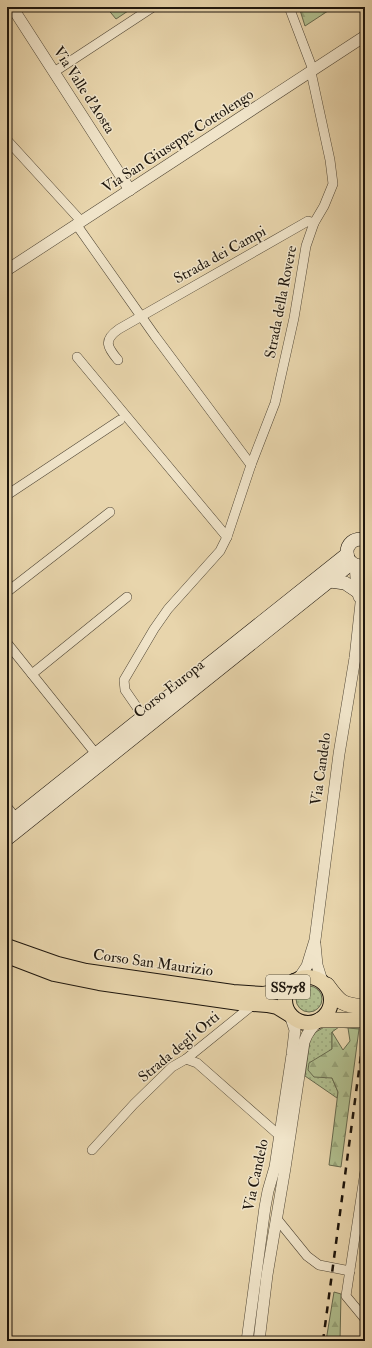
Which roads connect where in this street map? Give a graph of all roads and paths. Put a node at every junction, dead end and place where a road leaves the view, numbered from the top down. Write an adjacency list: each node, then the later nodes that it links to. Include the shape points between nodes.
1 (12, 7): 6 (street, Via Valle d'Aosta)
2 (153, 7): 6 (street)
3 (289, 7): 5 (street, Strada della Rovere)
4 (365, 36): 5 (street, Via San Giuseppe Cottolengo)
5 (312, 71): 8 (street, Via San Giuseppe Cottolengo); 10 (street, Strada della Rovere, via 333,184)
6 (54, 72): 8 (street, Via Valle d'Aosta)
7 (7, 140): 9 (street)
8 (130, 190): 9 (street, Via San Giuseppe Cottolengo)
9 (79, 223): 11 (street, Via San Giuseppe Cottolengo); 12 (street)
10 (314, 223): 12 (street, Strada dei Campi, via 308,221); 16 (street, Strada della Rovere, via 306,246 294,318 275,403)
11 (7, 270)
12 (140, 315): 14 (street, Strada dei Campi, via 110,335 109,347); 16 (street)
13 (77, 357): 20 (street)
14 (118, 360)
15 (120, 420): 17 (street)
16 (251, 465): 20 (street, Strada della Rovere)
17 (7, 494)
18 (110, 512): 24 (street)
19 (365, 536): 21 (street)
20 (227, 537): 29 (street, Strada della Rovere, via 220,551 154,629 124,680 125,690)
21 (365, 539): 22 (main road, via 357,539 348,546)
22 (355, 562): 23 (main road, Corso Europa); 25 (street, Via Candelo); 29 (main road, Corso Europa)
23 (330, 581): 25 (main road, via 345,583); 33 (main road, Corso Europa)
24 (7, 592)
25 (361, 596): 34 (street, Via Candelo, via 355,658 339,754)
26 (127, 597): 28 (street)
27 (7, 642): 28 (street)
28 (32, 674): 30 (street)
29 (143, 716): 30 (main road, Corso Europa)
30 (96, 754): 32 (main road, Corso Europa)
31 (7, 807): 32 (street)
32 (11, 822)
33 (7, 839)
34 (315, 940): 37 (street, Via Candelo, via 306,966); 38 (street, Via Candelo, via 317,964)
35 (7, 946): 37 (main road, Corso San Maurizio, via 86,971 233,992 274,992)
36 (7, 956): 39 (main road, Corso San Maurizio, via 54,974 99,983)
37 (296, 979): 38 (main road, SS758, via 311,976); 41 (main road, SS758, via 284,997)
38 (324, 983): 40 (highway, SS758, via 338,1001); 42 (main road, SS758, via 329,990 331,1001 328,1012)
39 (254, 1004): 41 (main road, Corso San Maurizio, via 277,1007); 44 (street, Strada degli Orti)
40 (365, 1007)
41 (290, 1015): 42 (main road, SS758, via 304,1023); 45 (street, Via Candelo, via 295,1030)
42 (320, 1020): 43 (highway, SS758); 48 (street, Via Candelo, via 305,1037)
43 (365, 1020)
44 (186, 1059): 45 (street, via 197,1063); 46 (street, Strada degli Orti, via 172,1067)
45 (280, 1136): 51 (street, Via Candelo, via 265,1207)
46 (92, 1150)
47 (365, 1171): 49 (street)
48 (277, 1219): 49 (street, via 307,1256 319,1265); 52 (street, Via Candelo)
49 (350, 1271): 50 (street, via 346,1296)
50 (365, 1319)
51 (247, 1341)
52 (259, 1341)

